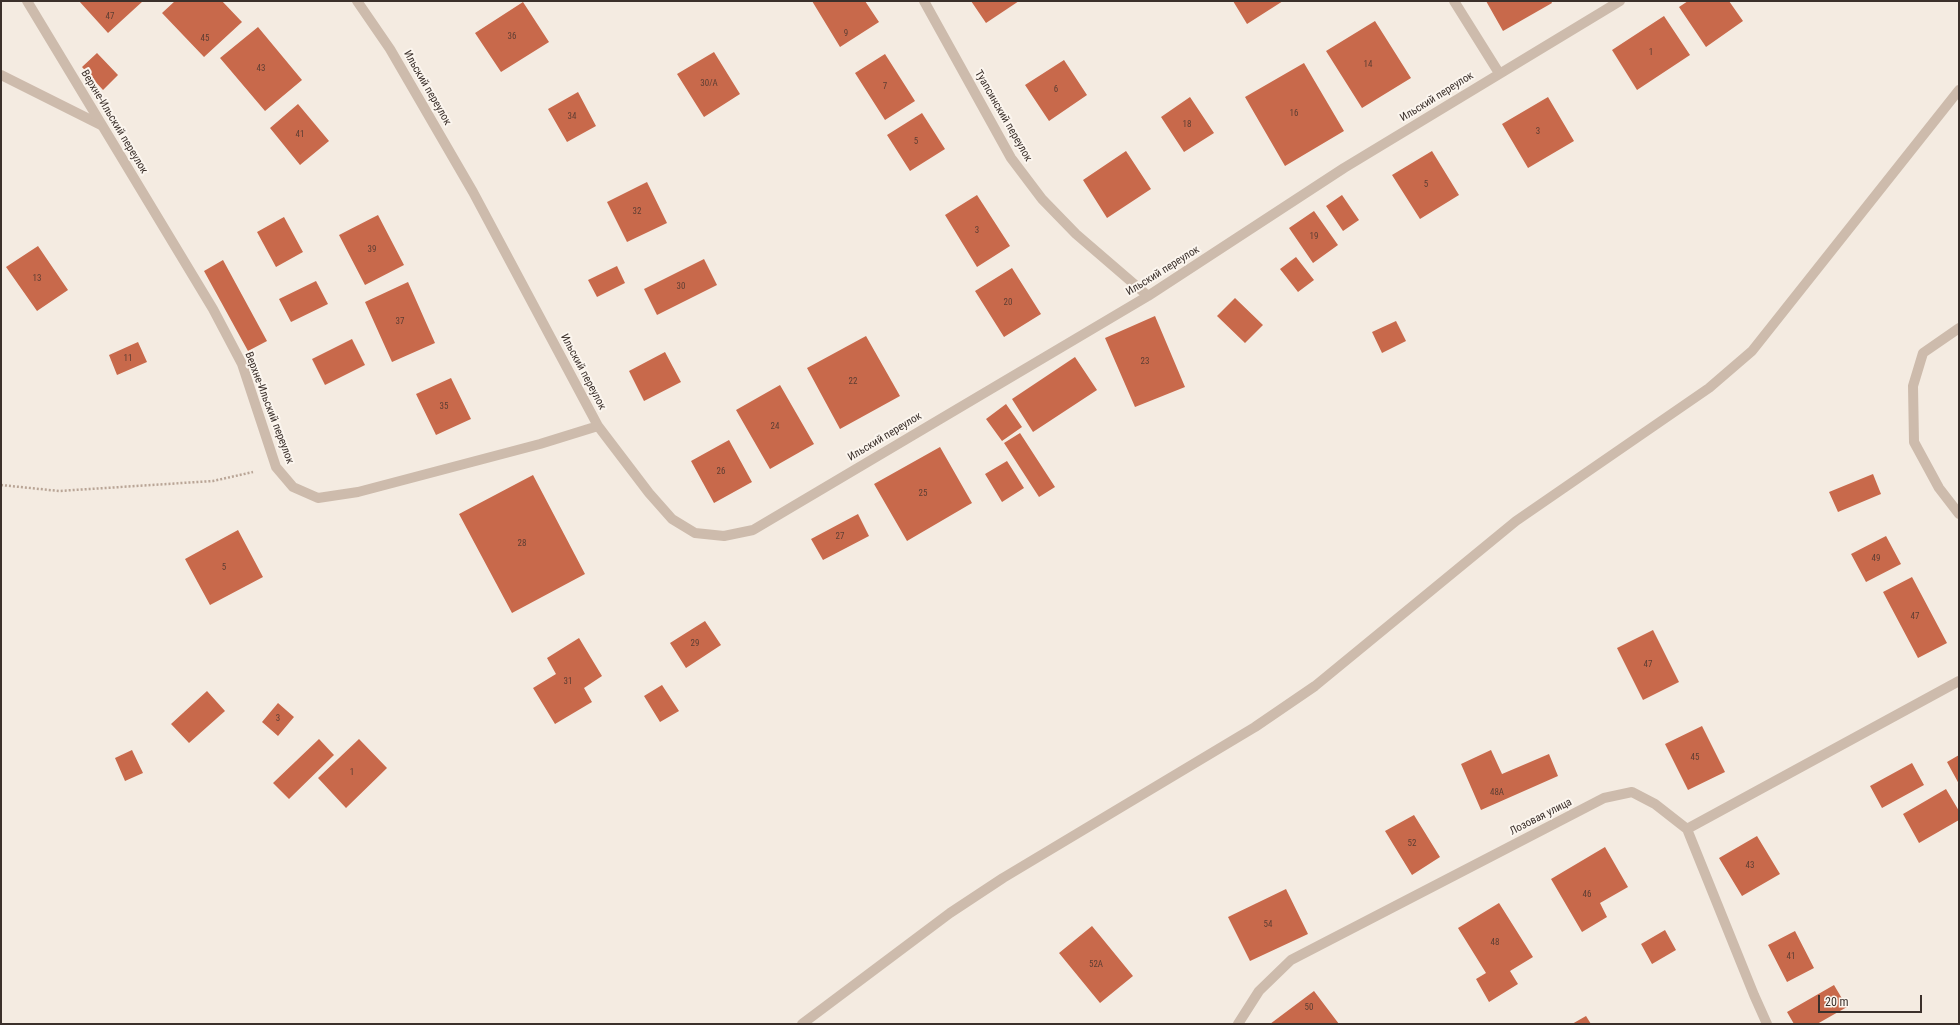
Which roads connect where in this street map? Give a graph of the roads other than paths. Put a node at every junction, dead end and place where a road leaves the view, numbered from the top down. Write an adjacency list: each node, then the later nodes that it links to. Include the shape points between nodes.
1 (27, 1): 9 (street, Верхне-Ильский переулок)
2 (357, 1): 12 (street, Ильский переулок, via 390,49 443,138)
3 (924, 1): 10 (street, Туапсинский переулок, via 1011,158 1042,199 1076,234)
4 (1454, 1): 6 (street)
5 (1620, 1): 6 (street, Ильский переулок)
6 (1500, 73): 10 (street, Ильский переулок, via 1344,168)
7 (1, 75): 9 (street)
8 (1959, 90): 16 (street, via 1752,351 1709,388 1516,521 1315,686 1255,726 1003,878 950,913)
9 (101, 125): 12 (street, Верхне-Ильский переулок, via 213,309 242,364 276,467 293,487 318,498 358,492)
10 (1148, 296): 12 (street, Ильский переулок, via 753,530 724,536 695,533 672,519)
11 (1959, 328): 13 (street, via 1923,353 1913,386 1914,442 1939,488)
12 (598, 426)
13 (1959, 514)
14 (1959, 681): 15 (street)
15 (1687, 829): 17 (street, Лозовая улица, via 1655,804 1632,792 1604,798 1291,960 1259,991); 18 (street)
16 (802, 1024)
17 (1238, 1024)
18 (1767, 1024)

